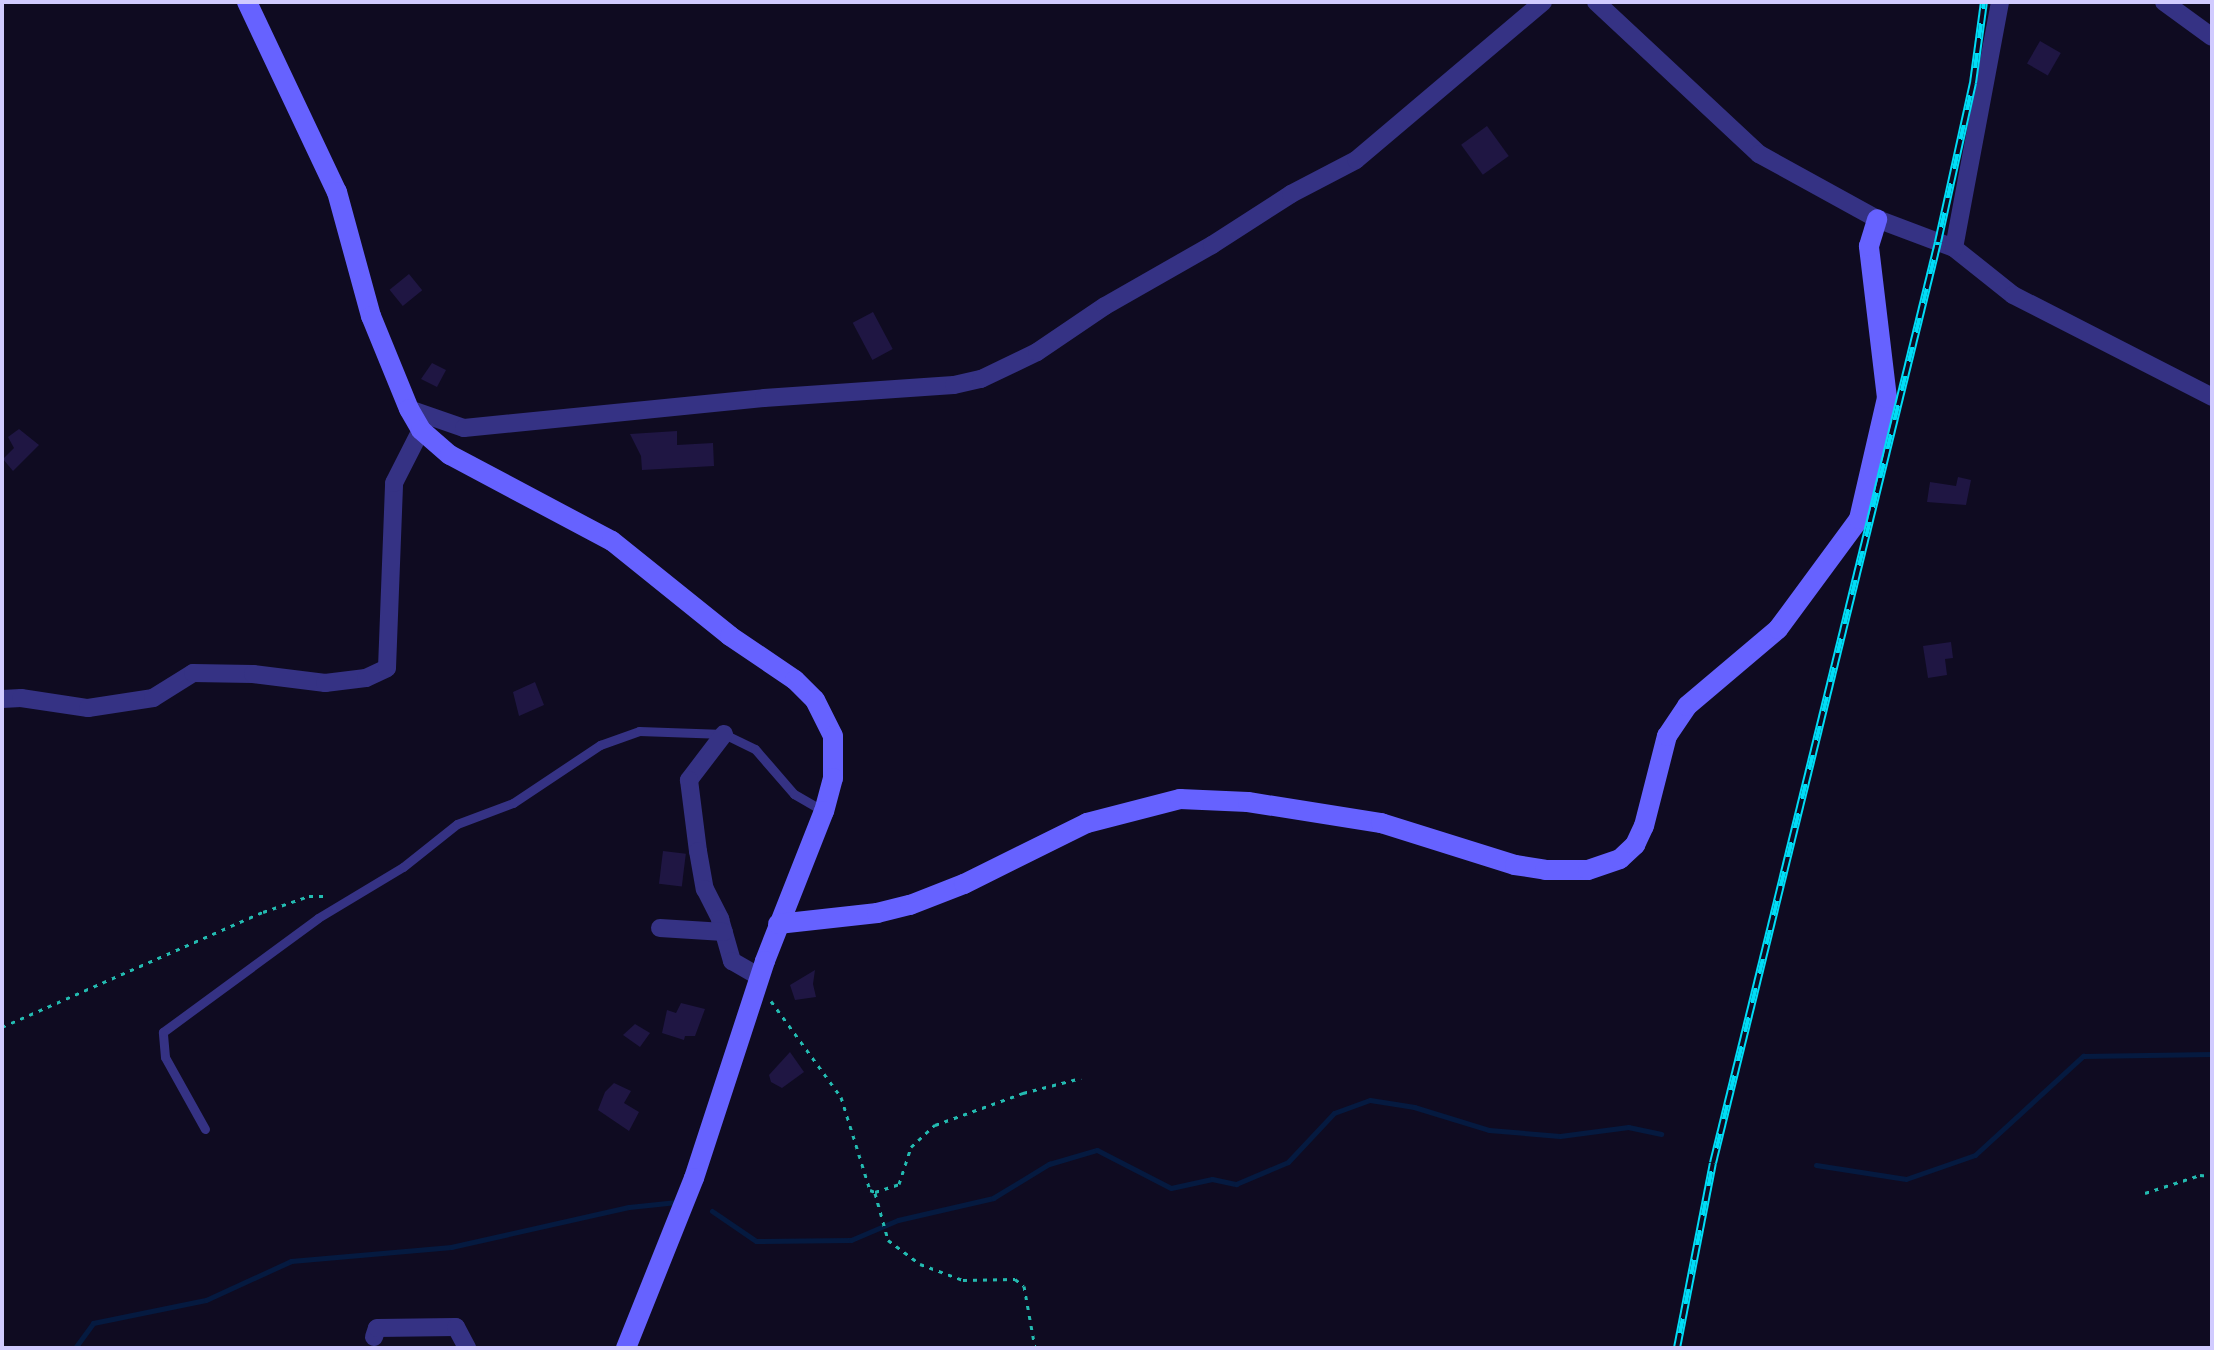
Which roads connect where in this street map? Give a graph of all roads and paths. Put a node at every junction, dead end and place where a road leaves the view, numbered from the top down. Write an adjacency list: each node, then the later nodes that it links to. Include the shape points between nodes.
1 (247, 2): 10 (street, via 337,192 371,316)
2 (1543, 2): 10 (street, via 1356,160 1291,194 1037,352 981,379 464,428)
3 (1596, 2): 7 (street, via 1759,154)
4 (2000, 2): 8 (street)
5 (2164, 2): 6 (street)
6 (2212, 37)
7 (1877, 219): 8 (street); 16 (street, via 1869,246 1887,398 1859,519 1778,629 1687,706 1667,736 1644,826 1620,859 1588,870 1545,870 1381,823 1248,802 1180,799 1087,823 910,905)
8 (1954, 248): 9 (street, via 2013,295)
9 (2212, 397)
10 (409, 409): 11 (street)
11 (421, 430): 12 (street, via 394,483 387,668 366,678 325,683 193,673 153,698 88,708); 14 (street, via 450,455 612,541 673,593 795,680 815,700 833,736 835,756)
12 (2, 699)
13 (724, 734): 14 (lane, via 755,749 794,794); 15 (lane, via 639,731 600,745 513,803 457,824 403,867); 18 (street, via 689,780 705,889)
14 (824, 811): 16 (street)
15 (354, 896): 20 (path, via 309,896 263,912); 22 (lane, via 163,1032 165,1057)
16 (778, 924): 19 (street)
17 (660, 928): 18 (street)
18 (724, 932): 19 (street, via 732,961)
19 (758, 981): 24 (path, via 841,1097 870,1190); 28 (street, via 694,1178)
20 (2, 1027)
21 (1081, 1078): 24 (path, via 935,1125 911,1147 899,1184)
22 (205, 1129)
23 (2212, 1176): 25 (path)
24 (875, 1192): 29 (path, via 887,1238 920,1264 963,1280 1015,1279 1024,1286)
25 (2145, 1193)
26 (374, 1337): 27 (street, via 377,1328 456,1327)
27 (467, 1348)
28 (626, 1348)
29 (1035, 1348)

